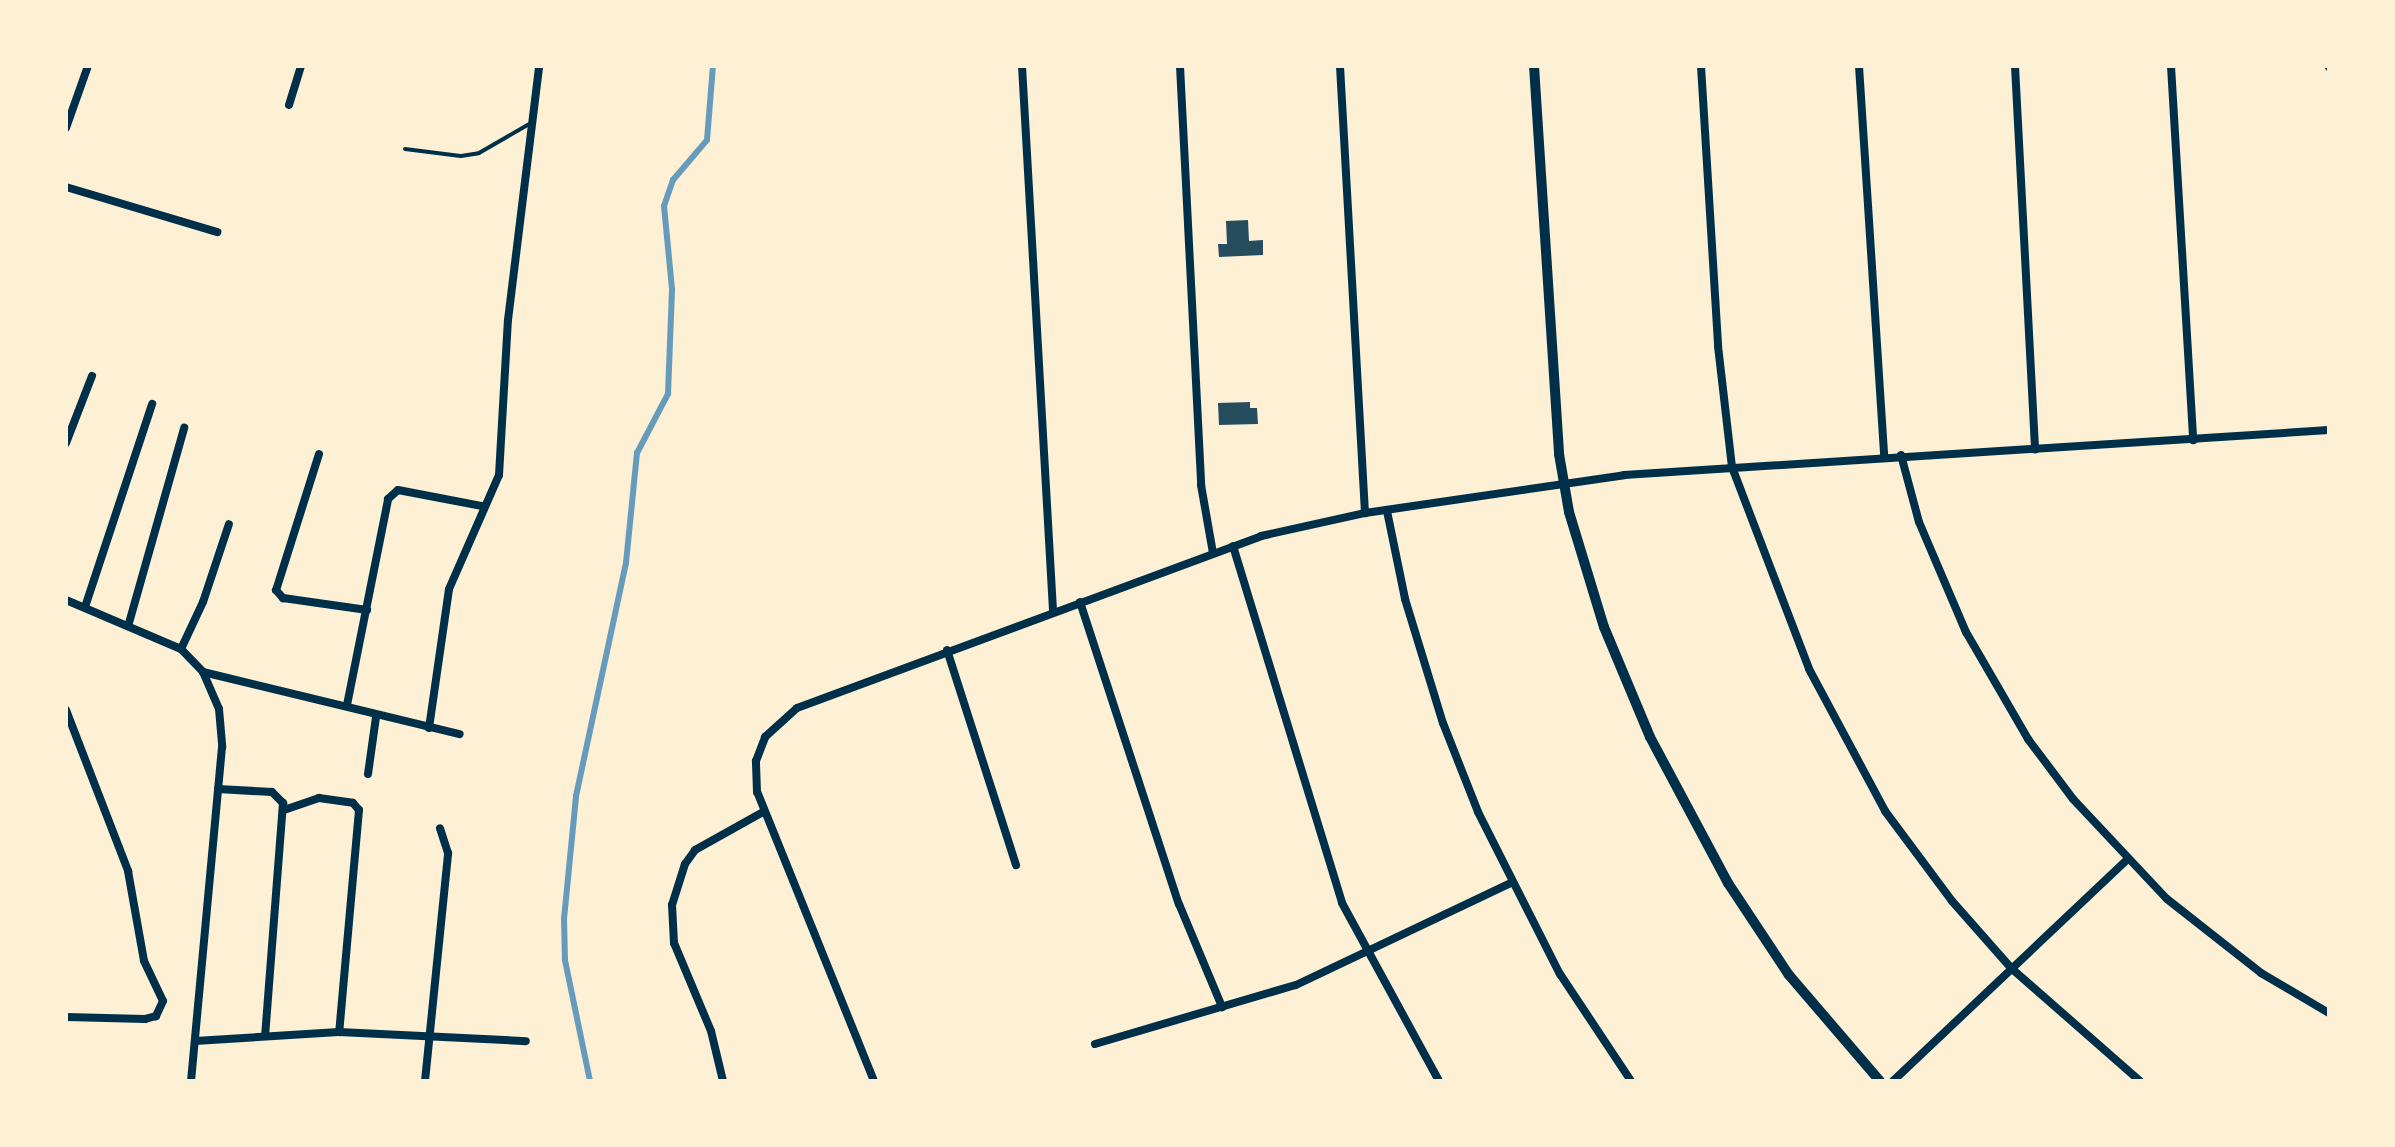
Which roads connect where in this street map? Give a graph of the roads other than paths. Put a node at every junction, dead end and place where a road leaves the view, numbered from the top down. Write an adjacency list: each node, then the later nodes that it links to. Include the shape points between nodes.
1 (88, 66): 12 (street)
2 (301, 66): 13 (street)
3 (539, 66): 14 (street)
4 (1022, 66): 41 (street)
5 (1180, 66): 36 (street, via 1201,485)
6 (1340, 66): 33 (street)
7 (1534, 66): 30 (street)
8 (1701, 66): 29 (street, via 1720,375)
9 (1859, 66): 28 (street)
10 (2015, 66): 25 (street)
11 (2171, 66): 23 (street)
12 (69, 104): 15 (street)
13 (289, 105)
14 (533, 122): 16 (lane, via 479,153); 31 (street, via 507,333 499,475)
15 (66, 128)
16 (405, 149)
17 (66, 187): 18 (street)
18 (217, 232)
19 (92, 376): 24 (street)
20 (152, 404): 39 (street)
21 (184, 428): 42 (street)
22 (2329, 430): 23 (street)
23 (2193, 440): 25 (street)
24 (66, 443)
25 (2035, 449): 27 (street)
26 (319, 454): 40 (street, via 276,590 283,598)
27 (1901, 455): 28 (street); 56 (street, via 1929,551 1993,682 2073,799)
28 (1884, 456): 29 (street)
29 (1732, 467): 30 (street); 60 (street, via 1804,657 1857,766 1919,859)
30 (1564, 483): 32 (street); 76 (street, via 1604,627 1650,737 1694,822 1789,975)
31 (482, 506): 40 (street, via 398,490 388,499); 49 (street, via 449,589)
32 (1387, 511): 33 (street); 58 (street, via 1405,599 1443,723)
33 (1365, 513): 35 (street)
34 (229, 524): 43 (street)
35 (1233, 546): 36 (street); 59 (street, via 1329,870)
36 (1213, 553): 38 (street)
37 (66, 600): 39 (street)
38 (1080, 602): 41 (street); 61 (street, via 1179,904)
39 (85, 607): 42 (street)
40 (367, 610): 46 (street)
41 (1053, 610): 44 (street)
42 (129, 623): 43 (street)
43 (181, 649): 45 (street)
44 (947, 650): 54 (street, via 790,712 765,737 756,761); 57 (street)
45 (203, 672): 46 (street); 52 (street, via 222,726)
46 (347, 705): 48 (street)
47 (66, 710): 63 (street, via 128,871 144,961 163,1001 156,1016 145,1019)
48 (376, 717): 49 (street); 51 (street)
49 (429, 728): 50 (street)
50 (460, 734)
51 (368, 774)
52 (218, 789): 53 (street, via 272,792); 67 (street)
53 (284, 810): 64 (street, via 319,798 353,803 359,810); 65 (street)
54 (763, 812): 72 (street, via 695,850 672,905 674,943 711,1031); 73 (street)
55 (440, 828): 66 (street, via 448,853)
56 (2126, 861): 60 (street); 62 (street, via 2214,938)
57 (1016, 865)
58 (1511, 883): 59 (street); 75 (street, via 1560,974)
59 (1365, 948): 61 (street, via 1296,985); 74 (street)
60 (2011, 968): 77 (street); 78 (street)
61 (1222, 1007): 69 (street)
62 (2329, 1013)
63 (66, 1017)
64 (339, 1032): 65 (street); 66 (street)
65 (265, 1035): 67 (street)
66 (426, 1035): 68 (street); 71 (street)
67 (195, 1041): 70 (street)
68 (526, 1041)
69 (1095, 1044)
70 (191, 1081)
71 (425, 1081)
72 (723, 1081)
73 (874, 1081)
74 (1439, 1081)
75 (1631, 1081)
76 (1880, 1081)
77 (1893, 1081)
78 (2140, 1081)

